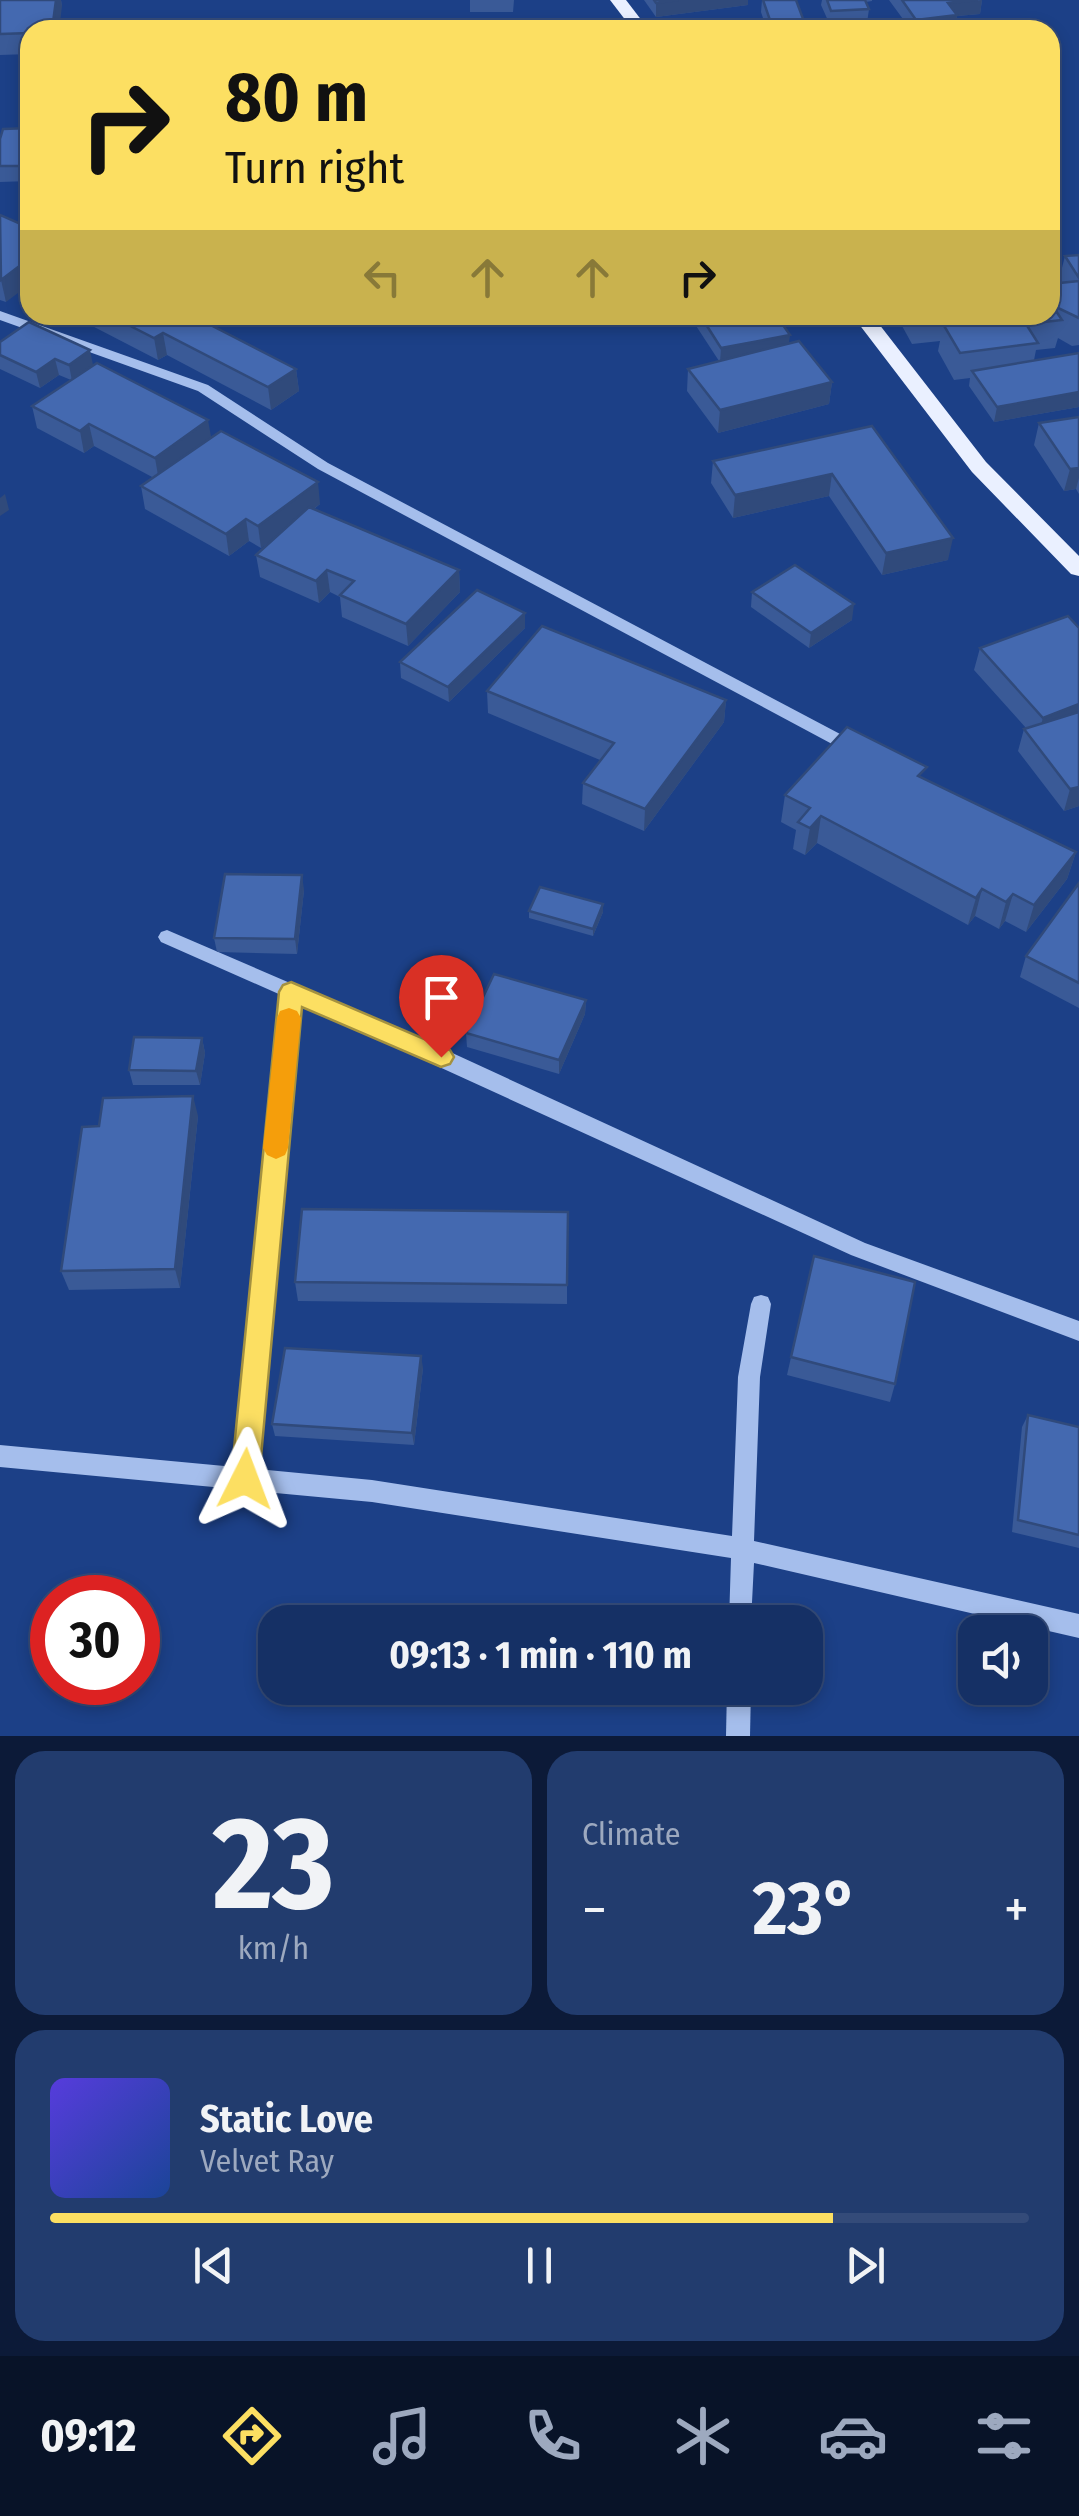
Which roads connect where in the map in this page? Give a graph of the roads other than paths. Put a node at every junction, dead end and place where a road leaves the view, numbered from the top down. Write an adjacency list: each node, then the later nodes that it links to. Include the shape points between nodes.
1 (618, 0): 2 (main road)
2 (633, 20)
3 (0, 315): 6 (street, via 16,328 203,388 324,466)
4 (870, 325): 5 (main road, via 979,466)
5 (1079, 568)
6 (870, 758)
7 (167, 937): 8 (street)
8 (291, 992): 10 (street, via 858,1249); 12 (street)
9 (761, 1304): 13 (street, via 748,1377)
10 (1079, 1330)
11 (0, 1456): 12 (street)
12 (245, 1479): 13 (street, via 372,1491)
13 (742, 1549): 14 (street); 15 (street)
14 (740, 1605)
15 (1079, 1626)
16 (739, 1705): 17 (street)
17 (738, 1736)

